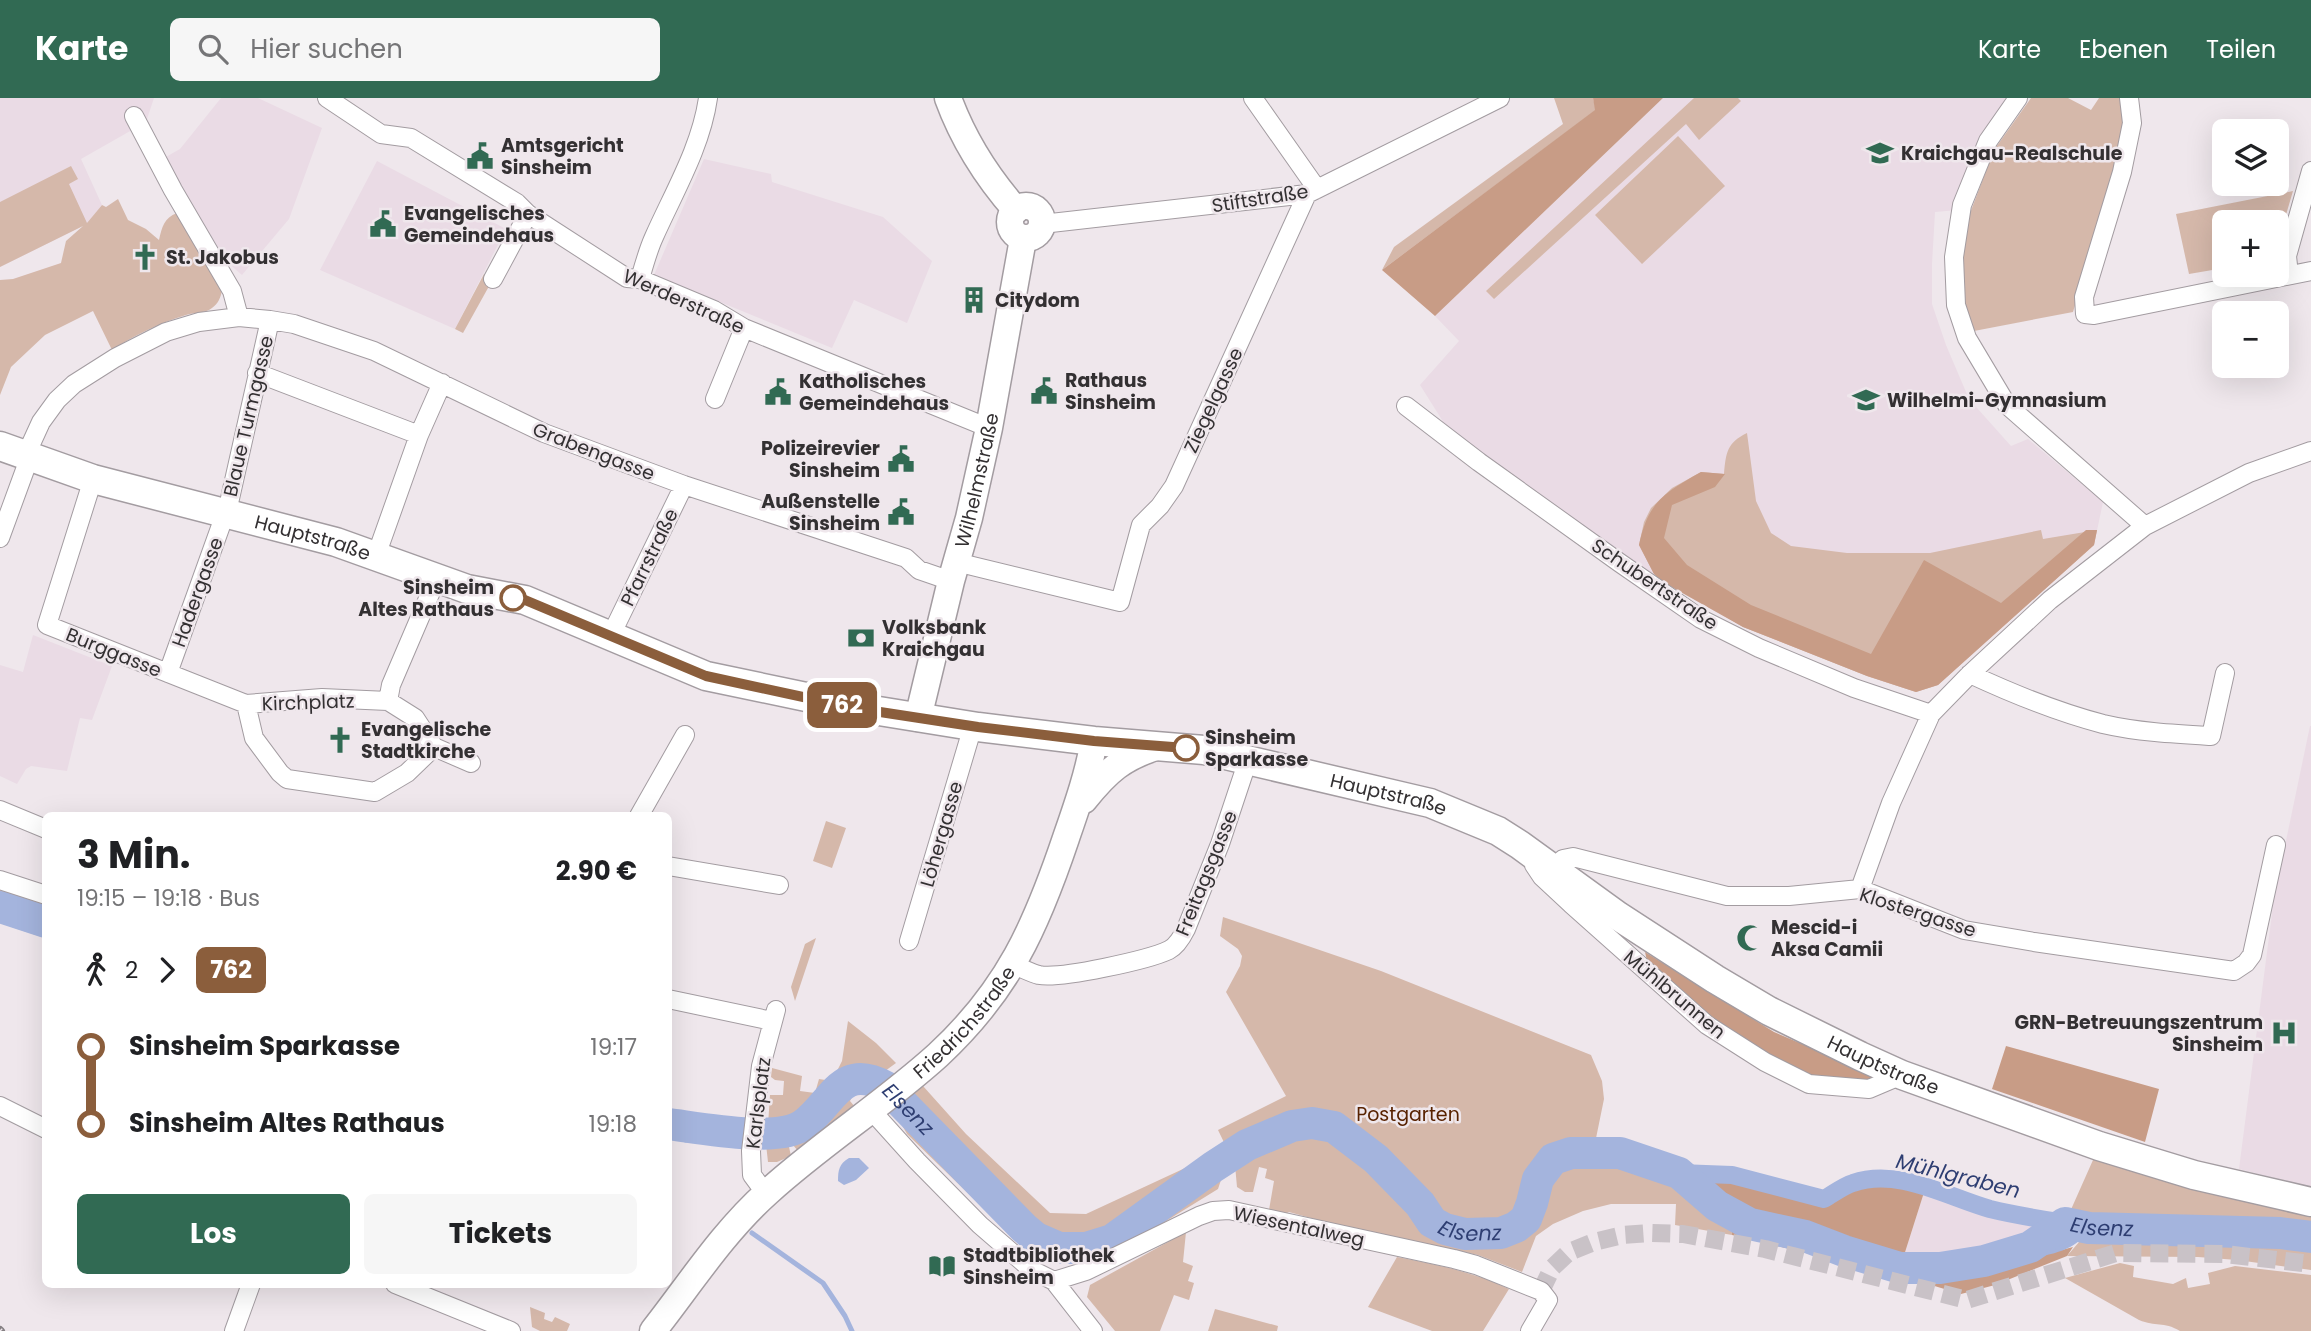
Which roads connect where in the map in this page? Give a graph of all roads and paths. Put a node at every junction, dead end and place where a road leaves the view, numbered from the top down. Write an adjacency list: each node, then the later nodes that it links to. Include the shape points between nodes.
1 (327, 98): 11 (street, Werderstraße, via 381,134 411,138)
2 (708, 98): 17 (street, via 698,141 652,241)
3 (948, 98): 12 (main road, via 986,174 1016,210 1010,228 1016,236)
4 (1253, 98): 10 (street)
5 (1500, 98): 10 (street, Stiftstraße)
6 (2018, 98): 34 (street, via 1988,141 1962,205 1954,257 1956,305 1966,338 2007,405)
7 (2129, 98): 18 (street, via 2132,123 2084,298 2085,314)
8 (134, 116): 19 (street, via 232,291)
9 (2311, 171): 13 (street)
10 (1312, 192): 12 (street, Stiftstraße); 39 (street, Ziegelgasse, via 1174,486 1141,525)
11 (528, 214): 16 (street); 17 (street, Werderstraße, via 627,278)
12 (1033, 232): 26 (main road, Wilhelmstraße)
13 (2289, 249)
14 (2311, 271): 15 (street)
15 (2289, 275)
16 (493, 279)
17 (640, 279): 21 (street, Werderstraße)
18 (2230, 287)
19 (239, 317): 20 (street, Grabengasse); 30 (street, Grabengasse, via 166,332 83,378 57,400 41,422)
20 (270, 320): 22 (street, Blaue Turmgasse); 23 (street, Grabengasse, via 374,351)
21 (744, 328): 24 (street); 26 (street, Werderstraße)
22 (257, 373): 27 (street); 33 (street, Blaue Turmgasse)
23 (442, 383): 27 (street); 32 (street, Grabengasse, via 544,433)
24 (715, 399)
25 (1406, 406): 46 (street, Schubertstraße, via 1702,619 1854,688)
26 (989, 428): 37 (main road, Wilhelmstraße)
27 (419, 435): 36 (street)
28 (0, 446): 30 (main road, Hauptstraße)
29 (2311, 451): 34 (street, via 2249,473)
30 (28, 456): 31 (main road, Hauptstraße); 35 (street, Grabengasse)
31 (93, 478): 33 (main road, Hauptstraße); 41 (street, Burggasse, via 47,625)
32 (684, 485): 37 (street, Grabengasse, via 906,558 919,570); 40 (street, Pfarrstraße)
33 (226, 512): 36 (main road, Hauptstraße); 41 (street, Hadergasse)
34 (2145, 526): 43 (street, via 2050,600)
35 (0, 538)
36 (376, 556): 38 (main road, Hauptstraße)
37 (953, 571): 39 (street, Grabengasse); 47 (main road, Wilhelmstraße)
38 (436, 580): 44 (street); 47 (main road, Hauptstraße, via 525,600 706,676)
39 (1120, 603)
40 (614, 629)
41 (168, 673): 45 (street, Burggasse)
42 (2225, 673): 43 (street, via 2211,736 2105,724 2056,710)
43 (1970, 674): 46 (street)
44 (388, 701): 45 (street, Kirchplatz, via 322,698); 52 (street, via 415,718)
45 (246, 704): 52 (street, Kirchplatz, via 254,738 287,779 375,792 407,773)
46 (1931, 714): 65 (street, via 1891,803)
47 (918, 718): 48 (main road, Hauptstraße)
48 (973, 726): 50 (main road, Hauptstraße); 67 (street, Löhergasse)
49 (685, 735): 57 (street)
50 (1094, 741): 51 (main road, Hauptstraße); 55 (main road, Friedrichstraße)
51 (1159, 746): 53 (main road, Hauptstraße); 55 (main road, via 1118,763)
52 (434, 747): 54 (street)
53 (1248, 760): 59 (main road, Hauptstraße, via 1430,803); 68 (street, Freitagsgasse, via 1186,929 1171,949 1111,966 1052,975)
54 (471, 763)
55 (1076, 809): 68 (main road, Friedrichstraße)
56 (0, 810): 58 (street)
57 (641, 812)
58 (42, 827)
59 (1520, 845): 62 (main road, Hauptstraße); 70 (street, Mühlbrunnen, via 1542,877 1707,1025 1765,1062 1809,1084 1869,1089)
60 (2276, 845): 65 (street, Klostergasse, via 2252,954 2234,971 1964,930)
61 (672, 867): 64 (street)
62 (1555, 868): 65 (street, Klostergasse, via 1563,859 1573,857 1727,896); 70 (main road, Hauptstraße, via 1637,930 1748,999)
63 (0, 880): 66 (street)
64 (779, 885)
65 (1860, 889)
66 (42, 894)
67 (909, 941)
68 (1013, 965): 71 (main road, Friedrichstraße, via 978,1014 939,1054)
69 (672, 1000): 74 (street, Karlsplatz, via 774,1015 761,1066 752,1146 752,1175)
70 (1902, 1075): 75 (main road, Hauptstraße, via 2099,1146 2194,1175)
71 (877, 1105): 74 (main road, Friedrichstraße); 76 (street, via 903,1146 979,1225 1032,1270)
72 (0, 1106): 73 (street)
73 (42, 1127)
74 (766, 1194): 81 (main road, Friedrichstraße, via 711,1254)
75 (2311, 1202)
76 (1054, 1281): 82 (street); 83 (street, Wiesentalweg, via 1086,1271 1199,1216 1229,1210 1476,1265 1541,1291 1548,1300)
77 (249, 1288): 79 (street)
78 (405, 1288): 80 (street)
79 (233, 1331)
80 (511, 1331)
81 (653, 1331)
82 (1093, 1331)
83 (1530, 1331)

